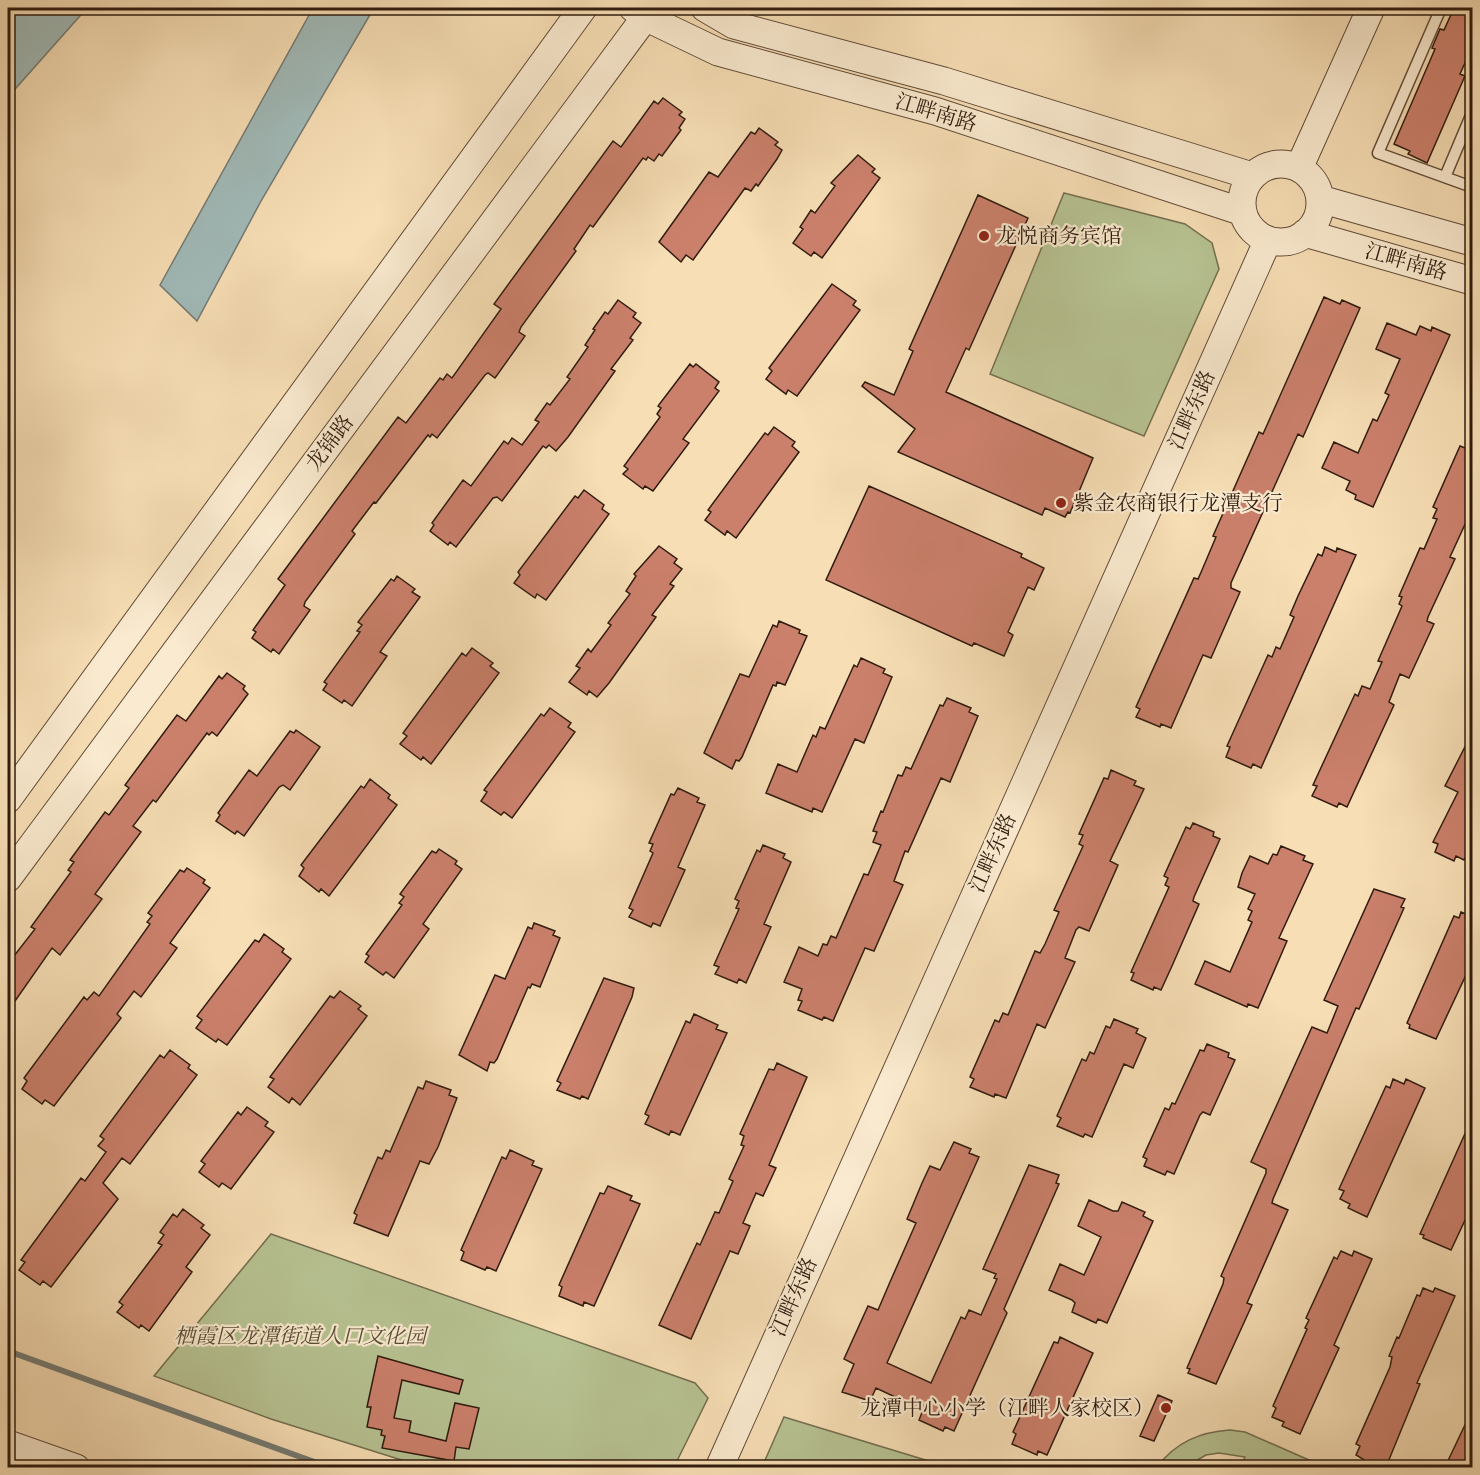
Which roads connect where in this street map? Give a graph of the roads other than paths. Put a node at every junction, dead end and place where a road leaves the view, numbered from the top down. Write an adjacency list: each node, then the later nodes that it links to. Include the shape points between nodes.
1 (583, 8): 17 (street)
2 (705, 8): 8 (street, 江畔南路, via 734,25 944,81)
3 (1371, 8): 7 (street)
4 (1442, 8): 9 (lane, via 1378,153)
5 (643, 11): 12 (street, 江畔南路, via 718,52 935,111); 18 (street, 龙锦路)
6 (1473, 113): 9 (lane)
7 (1299, 168): 8 (street, via 1275,164); 11 (street, via 1310,176)
8 (1252, 176): 12 (street, via 1245,187)
9 (1445, 177): 10 (lane)
10 (1473, 187)
11 (1320, 199): 13 (street, via 1314,224); 15 (street, 江畔南路)
12 (1243, 212): 14 (street, via 1248,224)
13 (1305, 233): 14 (street, via 1294,240); 16 (street, 江畔南路)
14 (1268, 240): 21 (street, 江畔东路)
15 (1473, 242)
16 (1473, 281)
17 (8, 799)
18 (8, 878)
19 (8, 1444): 20 (street)
20 (76, 1467)
21 (718, 1467)

